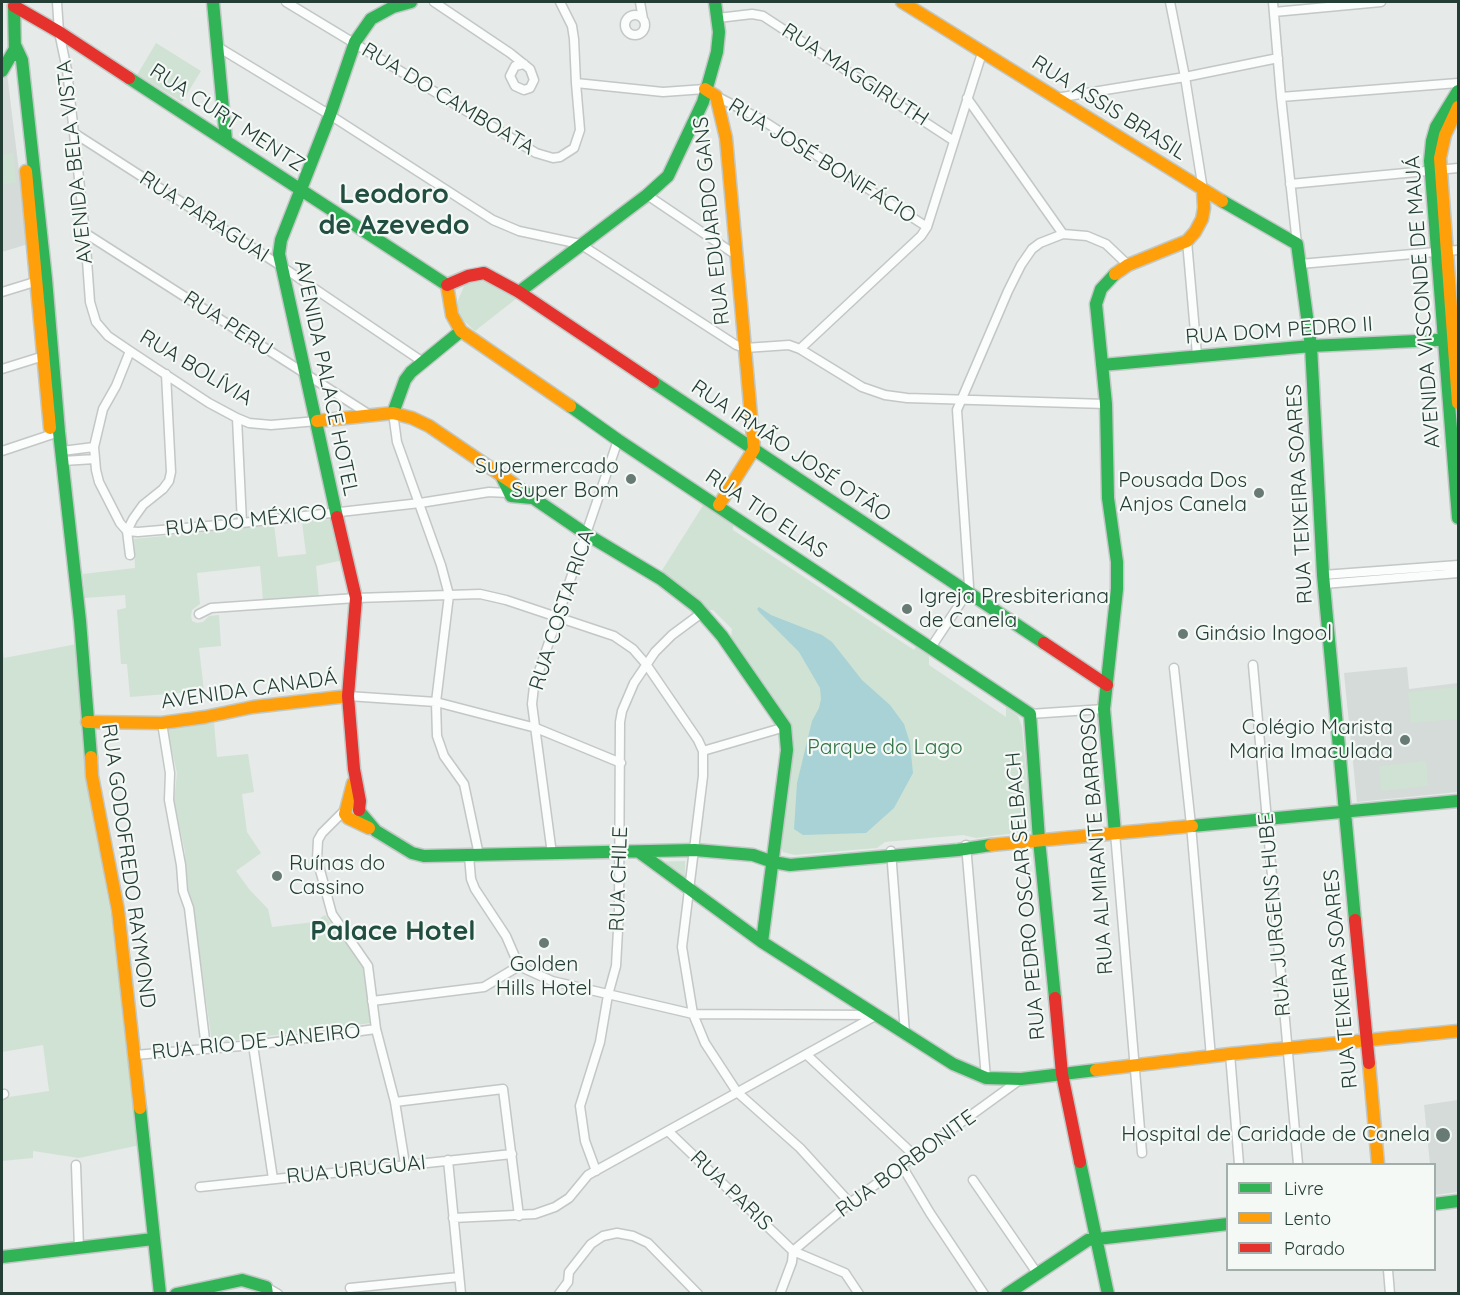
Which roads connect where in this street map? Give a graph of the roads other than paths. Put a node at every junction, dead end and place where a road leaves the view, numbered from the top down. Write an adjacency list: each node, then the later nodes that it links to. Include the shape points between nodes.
1 (57, 2): 17 (street, AVENIDA BELA VISTA)
2 (213, 2): 20 (street)
3 (286, 2): 18 (street, RUA DO CAMBOATA)
4 (411, 2): 18 (street, AVENIDA PALACE HOTEL, via 371,19)
5 (434, 2): 23 (street)
6 (560, 2): 26 (street, RUA DO CAMBOATA, via 572,26)
7 (640, 2): 16 (street)
8 (715, 2): 15 (street)
9 (902, 2): 21 (street, RUA ASSIS BRASIL)
10 (1170, 2): 25 (street)
11 (1273, 2): 14 (street, RUA TEIXEIRA SOARES)
12 (1381, 2): 14 (street)
13 (11, 3): 17 (street, RUA CURT MENTZ); 19 (street, RUA GODOFREDO RAYMOND)
14 (1274, 12): 22 (street, RUA TEIXEIRA SOARES)
15 (718, 18): 29 (street, via 719,42); 37 (street, RUA MAGGIRUTH, via 763,16)
16 (643, 19)
17 (59, 32): 35 (street, AVENIDA BELA VISTA); 36 (street, RUA CURT MENTZ)
18 (355, 42): 26 (street, RUA DO CAMBOATA, via 543,156 560,157 578,143); 34 (street, AVENIDA PALACE HOTEL)
19 (16, 47): 24 (street); 55 (street, RUA GODOFREDO RAYMOND, via 23,68)
20 (218, 47): 34 (street); 36 (street)
21 (982, 53): 31 (street); 32 (street, RUA ASSIS BRASIL)
22 (1278, 58): 25 (street); 30 (street, RUA TEIXEIRA SOARES)
23 (524, 64): 23 (street, via 534,80 524,90 511,82 511,70)
24 (2, 71)
25 (1185, 77): 32 (street); 42 (street)
26 (576, 83): 29 (street, RUA EDUARDO GANS, via 663,92)
27 (1458, 83): 30 (street)
28 (1458, 91): 39 (street, AVENIDA VISCONDE DE MAUÁ, via 1434,134)
29 (711, 92): 43 (street, via 668,176); 44 (street, RUA JOSÉ BONIFÁCIO, via 762,120); 51 (street, RUA EDUARDO GANS, via 726,138)
30 (1281, 97): 40 (street, RUA TEIXEIRA SOARES)
31 (967, 98): 37 (street); 46 (street)
32 (1056, 98): 42 (street, RUA ASSIS BRASIL)
33 (1458, 107): 39 (street, AVENIDA VISCONDE DE MAUÁ)
34 (330, 115): 41 (street, AVENIDA PALACE HOTEL); 48 (street, via 493,220 519,231)
35 (74, 134): 45 (street, AVENIDA BELA VISTA); 54 (street, RUA PARAGUAI)
36 (226, 140): 41 (street, RUA CURT MENTZ)
37 (954, 141): 44 (street)
38 (1458, 168): 39 (street)
39 (1436, 170): 40 (street); 50 (street, AVENIDA VISCONDE DE MAUÁ)
40 (1290, 183): 49 (street, RUA TEIXEIRA SOARES)
41 (300, 189): 54 (street, AVENIDA PALACE HOTEL, via 281,240); 56 (street, RUA CURT MENTZ)
42 (1203, 190): 47 (street, via 1202,219); 49 (street, RUA ASSIS BRASIL)
43 (647, 195): 48 (street); 51 (street)
44 (927, 227): 64 (street)
45 (85, 233): 59 (street, AVENIDA BELA VISTA, via 90,302); 72 (street, RUA PERU)
46 (1063, 234): 53 (street, via 1087,236 1106,244); 74 (street, via 1040,243 1021,265)
47 (1187, 241): 53 (street, RUA ALMIRANTE BARROSO); 67 (street)
48 (580, 244): 58 (street); 63 (street)
49 (1297, 244): 52 (street, RUA TEIXEIRA SOARES)
50 (1447, 251): 52 (street); 61 (street, AVENIDA VISCONDE DE MAUÁ)
51 (736, 255): 63 (street, RUA EDUARDO GANS)
52 (1300, 264): 62 (street, RUA TEIXEIRA SOARES)
53 (1128, 265): 69 (street, RUA ALMIRANTE BARROSO, via 1106,281 1098,297)
54 (281, 267): 68 (street, RUA PARAGUAI); 72 (street, AVENIDA PALACE HOTEL)
55 (41, 280): 57 (street); 66 (street, RUA GODOFREDO RAYMOND)
56 (447, 285): 58 (street, RUA IRMÃO JOSÉ OTÃO, via 484,273); 60 (street, via 452,315)
57 (2, 292)
58 (519, 292): 85 (street, RUA IRMÃO JOSÉ OTÃO)
59 (96, 322): 65 (street, RUA BOLÍVIA)
60 (461, 331): 68 (street); 82 (street, RUA TIO ELIAS)
61 (1452, 339): 62 (street, RUA DOM PEDRO II); 73 (street, AVENIDA VISCONDE DE MAUÁ)
62 (1311, 346): 67 (street, RUA DOM PEDRO II); 102 (street, RUA TEIXEIRA SOARES)
63 (745, 348): 64 (street, via 782,344); 85 (street, RUA EDUARDO GANS)
64 (800, 349): 74 (street, via 872,392 907,398)
65 (130, 351): 71 (street, RUA BOLÍVIA); 84 (street, via 104,409)
66 (47, 355): 70 (street); 83 (street, RUA GODOFREDO RAYMOND)
67 (1197, 355): 69 (street, RUA DOM PEDRO II)
68 (423, 362): 77 (street, via 405,380)
69 (1102, 365): 76 (street, RUA ALMIRANTE BARROSO)
70 (2, 369)
71 (166, 374): 79 (street, RUA BOLÍVIA); 96 (street, via 169,481 138,510)
72 (307, 374): 78 (street, RUA PERU); 81 (street, AVENIDA PALACE HOTEL)
73 (1453, 384): 75 (street, AVENIDA VISCONDE DE MAUÁ); 80 (street, AVENIDA VISCONDE DE MAUÁ)
74 (961, 398): 76 (street); 103 (street, via 957,410)
75 (1458, 403)
76 (1106, 404): 113 (street, RUA ALMIRANTE BARROSO, via 1108,498 1118,581)
77 (393, 413): 78 (street, RUA BOLÍVIA); 90 (street, via 429,426); 91 (street, via 397,442)
78 (371, 415): 81 (street, RUA BOLÍVIA)
79 (237, 418): 81 (street, RUA BOLÍVIA, via 271,425); 95 (street)
80 (1454, 420): 86 (street, AVENIDA VISCONDE DE MAUÁ)
81 (317, 421): 93 (street, AVENIDA PALACE HOTEL)
82 (618, 440): 92 (street, RUA TIO ELIAS); 97 (street, RUA COSTA RICA)
83 (59, 445): 84 (street); 87 (street); 88 (street); 118 (street, RUA GODOFREDO RAYMOND, via 80,621)
84 (94, 447): 88 (street)
85 (754, 450): 92 (street); 103 (street, RUA IRMÃO JOSÉ OTÃO)
86 (1456, 450): 89 (street, AVENIDA VISCONDE DE MAUÁ)
87 (2, 451)
88 (94, 459): 96 (street, via 99,482)
89 (1457, 477): 94 (street, AVENIDA VISCONDE DE MAUÁ)
90 (510, 487): 91 (street, RUA DO MÉXICO); 97 (street, via 536,499)
91 (420, 503): 93 (street, RUA DO MÉXICO); 104 (street)
92 (719, 505): 109 (street, RUA TIO ELIAS)
93 (336, 512): 95 (street, RUA DO MÉXICO); 105 (street, AVENIDA PALACE HOTEL)
94 (1458, 513)
95 (242, 523): 96 (street, RUA DO MÉXICO)
96 (127, 531): 98 (street)
97 (586, 534): 106 (street, via 678,591); 108 (street, RUA COSTA RICA)
98 (130, 555)
99 (1458, 565): 100 (street)
100 (1413, 573): 101 (street); 102 (street)
101 (1458, 573)
102 (1324, 579): 125 (street, RUA TEIXEIRA SOARES)
103 (967, 593): 109 (street); 113 (street, RUA IRMÃO JOSÉ OTÃO)
104 (449, 595): 105 (street); 108 (street, via 493,596); 115 (street)
105 (356, 598): 107 (street, via 211,608); 114 (street, AVENIDA PALACE HOTEL)
106 (703, 612): 110 (street, RUA CHILE, via 664,643); 121 (street)
107 (200, 614)
108 (557, 617): 110 (street, via 619,639); 120 (street, RUA COSTA RICA, via 534,686)
109 (930, 649): 117 (street, RUA TIO ELIAS)
110 (646, 664): 122 (street); 123 (street, RUA CHILE, via 622,711)
111 (1253, 665): 127 (street, RUA JURGENS HUBE)
112 (1174, 668): 128 (street)
113 (1107, 685): 116 (street, RUA ALMIRANTE BARROSO)
114 (348, 696): 115 (street, AVENIDA CANADÁ); 119 (street, AVENIDA CANADÁ); 126 (street, AVENIDA PALACE HOTEL)
115 (436, 702): 120 (street, AVENIDA CANADÁ); 137 (street, via 437,736 444,756 465,784)
116 (1104, 709): 117 (street); 129 (street, RUA ALMIRANTE BARROSO)
117 (1030, 714): 130 (street, RUA PEDRO OSCAR SELBACH)
118 (87, 722): 119 (street, AVENIDA CANADÁ); 185 (street, RUA GODOFREDO RAYMOND, via 92,776 119,922)
119 (162, 723): 151 (street, via 170,773 169,800 189,908)
120 (536, 728): 123 (street, AVENIDA CANADÁ); 136 (street, RUA COSTA RICA)
121 (785, 728): 122 (street); 138 (street, via 787,750)
122 (703, 751): 132 (street)
123 (621, 763): 134 (street, RUA CHILE)
124 (1458, 801): 125 (street)
125 (1345, 811): 127 (street); 149 (street, RUA TEIXEIRA SOARES)
126 (353, 813): 137 (street, via 412,853); 143 (street, via 327,828 316,849 332,914 368,966)
127 (1267, 818): 128 (street); 152 (street, RUA JURGENS HUBE)
128 (1191, 825): 129 (street); 156 (street)
129 (1115, 833): 130 (street); 157 (street, RUA ALMIRANTE BARROSO)
130 (1039, 840): 131 (street); 158 (street, RUA PEDRO OSCAR SELBACH)
131 (969, 846): 135 (street); 159 (street)
132 (695, 850): 133 (street); 138 (street, via 741,853); 139 (street)
133 (639, 852): 134 (street); 139 (street)
134 (621, 853): 136 (street); 142 (street, RUA CHILE, via 616,966)
135 (892, 853): 138 (street); 148 (street)
136 (552, 854): 137 (street)
137 (474, 856): 141 (street, via 471,879 475,889 506,936)
138 (771, 860): 140 (street)
139 (690, 889): 140 (street); 144 (street, via 682,947)
140 (762, 942): 145 (street)
141 (519, 966): 142 (street, via 552,981); 143 (street, via 484,987)
142 (608, 995): 144 (street); 174 (street, RUA CHILE, via 600,1041 580,1106 585,1141)
143 (372, 1001): 146 (street)
144 (693, 1014): 145 (street); 161 (street, via 705,1043)
145 (877, 1015): 148 (street); 155 (street)
146 (376, 1029): 150 (street, RUA RIO DE JANEIRO); 162 (street)
147 (1458, 1031): 149 (street)
148 (904, 1033): 159 (street, via 953,1064)
149 (1366, 1041): 152 (street); 170 (street, RUA TEIXEIRA SOARES)
150 (253, 1045): 151 (street, RUA RIO DE JANEIRO); 175 (street)
151 (206, 1048): 154 (street, RUA RIO DE JANEIRO)
152 (1287, 1048): 153 (street); 169 (street, RUA JURGENS HUBE)
153 (1230, 1054): 156 (street); 168 (street)
154 (135, 1055)
155 (807, 1055): 161 (street); 166 (street)
156 (1210, 1057): 157 (street)
157 (1134, 1066): 158 (street); 164 (street, RUA ALMIRANTE BARROSO)
158 (1062, 1074): 160 (street); 184 (street, RUA PEDRO OSCAR SELBACH)
159 (986, 1078): 160 (street)
160 (1021, 1079): 166 (street, RUA BORBONITE)
161 (737, 1092): 163 (street); 179 (street, via 800,1148)
162 (395, 1102): 165 (street, via 503,1089); 171 (street)
163 (668, 1131): 174 (street); 187 (street, RUA PARIS)
164 (1142, 1153)
165 (512, 1154): 167 (street, RUA URUGUAI); 181 (street)
166 (915, 1156): 173 (street, RUA BORBONITE)
167 (448, 1160): 171 (street, RUA URUGUAI); 182 (street)
168 (1239, 1163)
169 (1298, 1163)
170 (1378, 1163)
171 (405, 1164): 175 (street, RUA URUGUAI)
172 (76, 1165): 186 (street)
173 (902, 1166): 179 (street, RUA BORBONITE); 202 (street)
174 (596, 1171): 181 (street, via 563,1204)
175 (273, 1179): 177 (street, RUA URUGUAI)
176 (973, 1180): 190 (street)
177 (200, 1187)
178 (1458, 1201): 180 (street)
179 (850, 1203): 187 (street, RUA BORBONITE)
180 (1436, 1204)
181 (519, 1216): 182 (street)
182 (453, 1218): 191 (street)
183 (1226, 1224): 184 (street)
184 (1097, 1238): 190 (street, via 1080,1244); 204 (street, RUA PEDRO OSCAR SELBACH)
185 (153, 1239): 186 (street); 194 (street, RUA GODOFREDO RAYMOND)
186 (79, 1248): 188 (street)
187 (793, 1251): 200 (street); 201 (street, RUA PARIS, via 845,1274)
188 (2, 1257)
189 (1388, 1271): 205 (street)
190 (1037, 1273): 203 (street)
191 (459, 1276): 192 (street); 197 (street)
192 (350, 1288)
193 (266, 1290): 195 (street, via 242,1280); 196 (street)
194 (160, 1293)
195 (176, 1293)
196 (278, 1293)
197 (461, 1293)
198 (559, 1293): 199 (street, via 569,1272 591,1244 617,1233 648,1243)
199 (698, 1293)
200 (780, 1293)
201 (859, 1293)
202 (984, 1293)
203 (1007, 1293)
204 (1108, 1293)
205 (1390, 1293)

